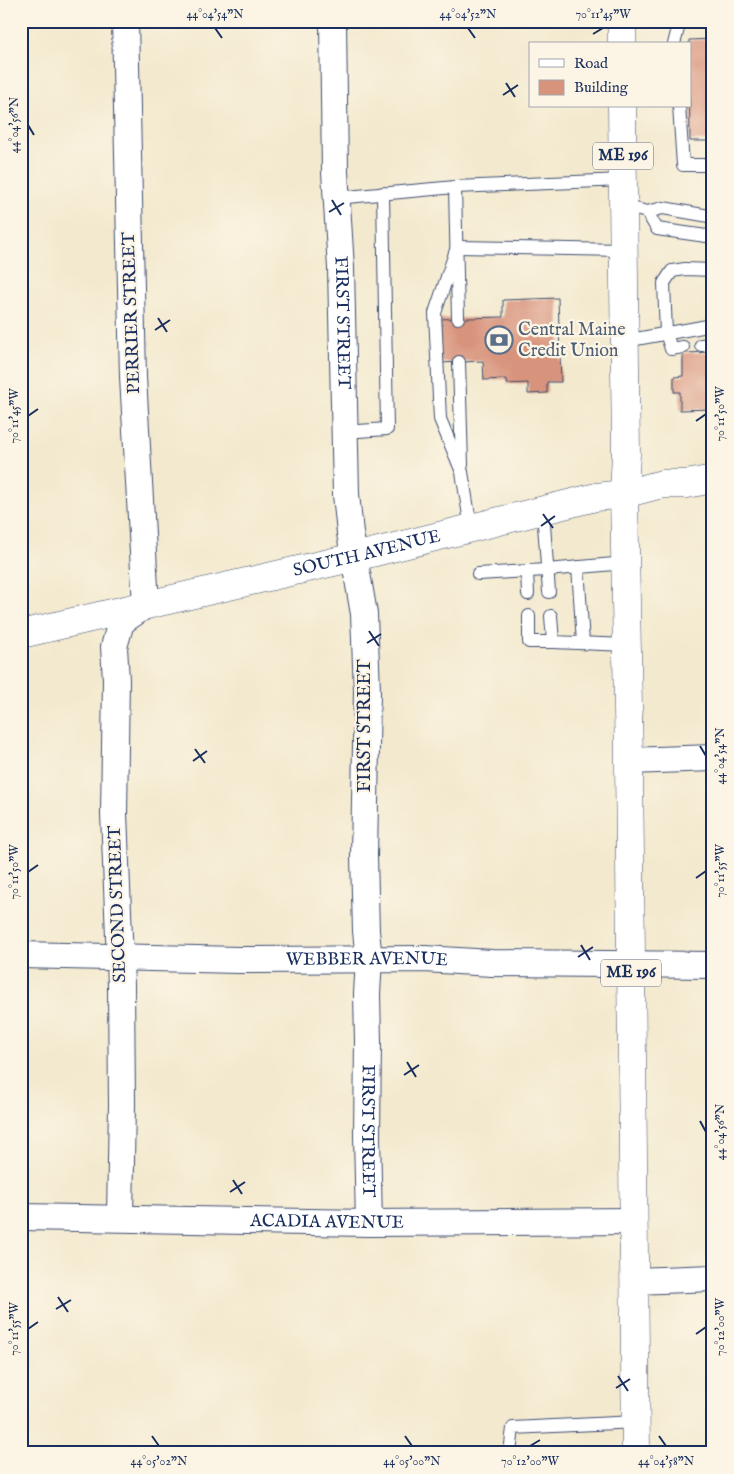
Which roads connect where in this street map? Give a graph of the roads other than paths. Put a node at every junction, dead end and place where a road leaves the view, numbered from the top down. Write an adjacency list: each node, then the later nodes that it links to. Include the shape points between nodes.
1 (125, 21): 39 (street, PERRIER STREET, via 134,377)
2 (334, 21): 12 (street, FIRST STREET)
3 (622, 21): 5 (main road)
4 (680, 21): 6 (lane)
5 (622, 42)
6 (675, 42)
7 (622, 108): 13 (main road, ME 196)
8 (679, 108): 9 (lane, via 683,165)
9 (713, 165)
10 (455, 187): 11 (lane); 13 (lane); 16 (lane)
11 (383, 194): 12 (lane); 25 (lane, via 388,429)
12 (336, 198): 25 (street, FIRST STREET)
13 (631, 199): 14 (lane, via 709,216); 15 (lane, via 657,229 706,236); 17 (main road, ME 196)
14 (713, 220)
15 (713, 233)
16 (457, 247): 17 (lane); 19 (lane); 26 (lane, via 435,312 440,419)
17 (624, 250): 22 (main road, ME 196)
18 (713, 270): 21 (lane, via 685,268 672,272 664,283)
19 (458, 318)
20 (713, 325): 21 (lane)
21 (666, 333): 22 (lane); 23 (lane, via 671,349)
22 (624, 341): 28 (main road, ME 196)
23 (683, 347)
24 (459, 362): 26 (lane)
25 (344, 432): 31 (street, FIRST STREET, via 346,494)
26 (462, 472): 30 (lane)
27 (713, 479): 28 (main road, SOUTH AVENUE, via 662,484)
28 (624, 494): 29 (main road, SOUTH AVENUE, via 596,497); 32 (main road, ME 196)
29 (543, 511): 30 (main road, SOUTH AVENUE); 34 (lane)
30 (471, 528): 31 (main road, SOUTH AVENUE)
31 (355, 557): 39 (main road, SOUTH AVENUE); 50 (street, FIRST STREET, via 364,614 364,857)
32 (626, 562): 33 (lane); 45 (main road, ME 196)
33 (578, 567): 34 (lane); 44 (lane)
34 (547, 570): 35 (lane); 37 (lane)
35 (527, 571): 36 (lane); 38 (lane)
36 (478, 574)
37 (549, 592)
38 (528, 594)
39 (146, 605): 42 (main road, SOUTH AVENUE); 49 (street, SECOND STREET, via 121,622 114,647 114,814)
40 (529, 616): 43 (lane, via 529,642)
41 (551, 616): 43 (lane)
42 (21, 634)
43 (552, 642): 44 (lane)
44 (582, 644): 45 (lane)
45 (627, 645): 47 (main road, ME 196)
46 (713, 758): 47 (street)
47 (629, 761): 51 (main road, ME 196)
48 (21, 955): 49 (street, WEBBER AVENUE)
49 (119, 957): 50 (street, WEBBER AVENUE); 54 (street, SECOND STREET)
50 (369, 959): 51 (street, WEBBER AVENUE, via 593,965); 56 (street, FIRST STREET)
51 (631, 963): 52 (street, WEBBER AVENUE); 55 (main road, ME 196)
52 (713, 965)
53 (21, 1217): 54 (street, ACADIA AVENUE)
54 (120, 1217): 56 (street, ACADIA AVENUE)
55 (634, 1221): 56 (street, ACADIA AVENUE); 58 (main road, ME 196)
56 (369, 1223)
57 (713, 1278): 58 (street)
58 (635, 1282): 59 (main road, ME 196)
59 (636, 1422): 60 (lane, via 514,1428); 61 (main road, ME 196)
60 (510, 1453)
61 (636, 1453)

